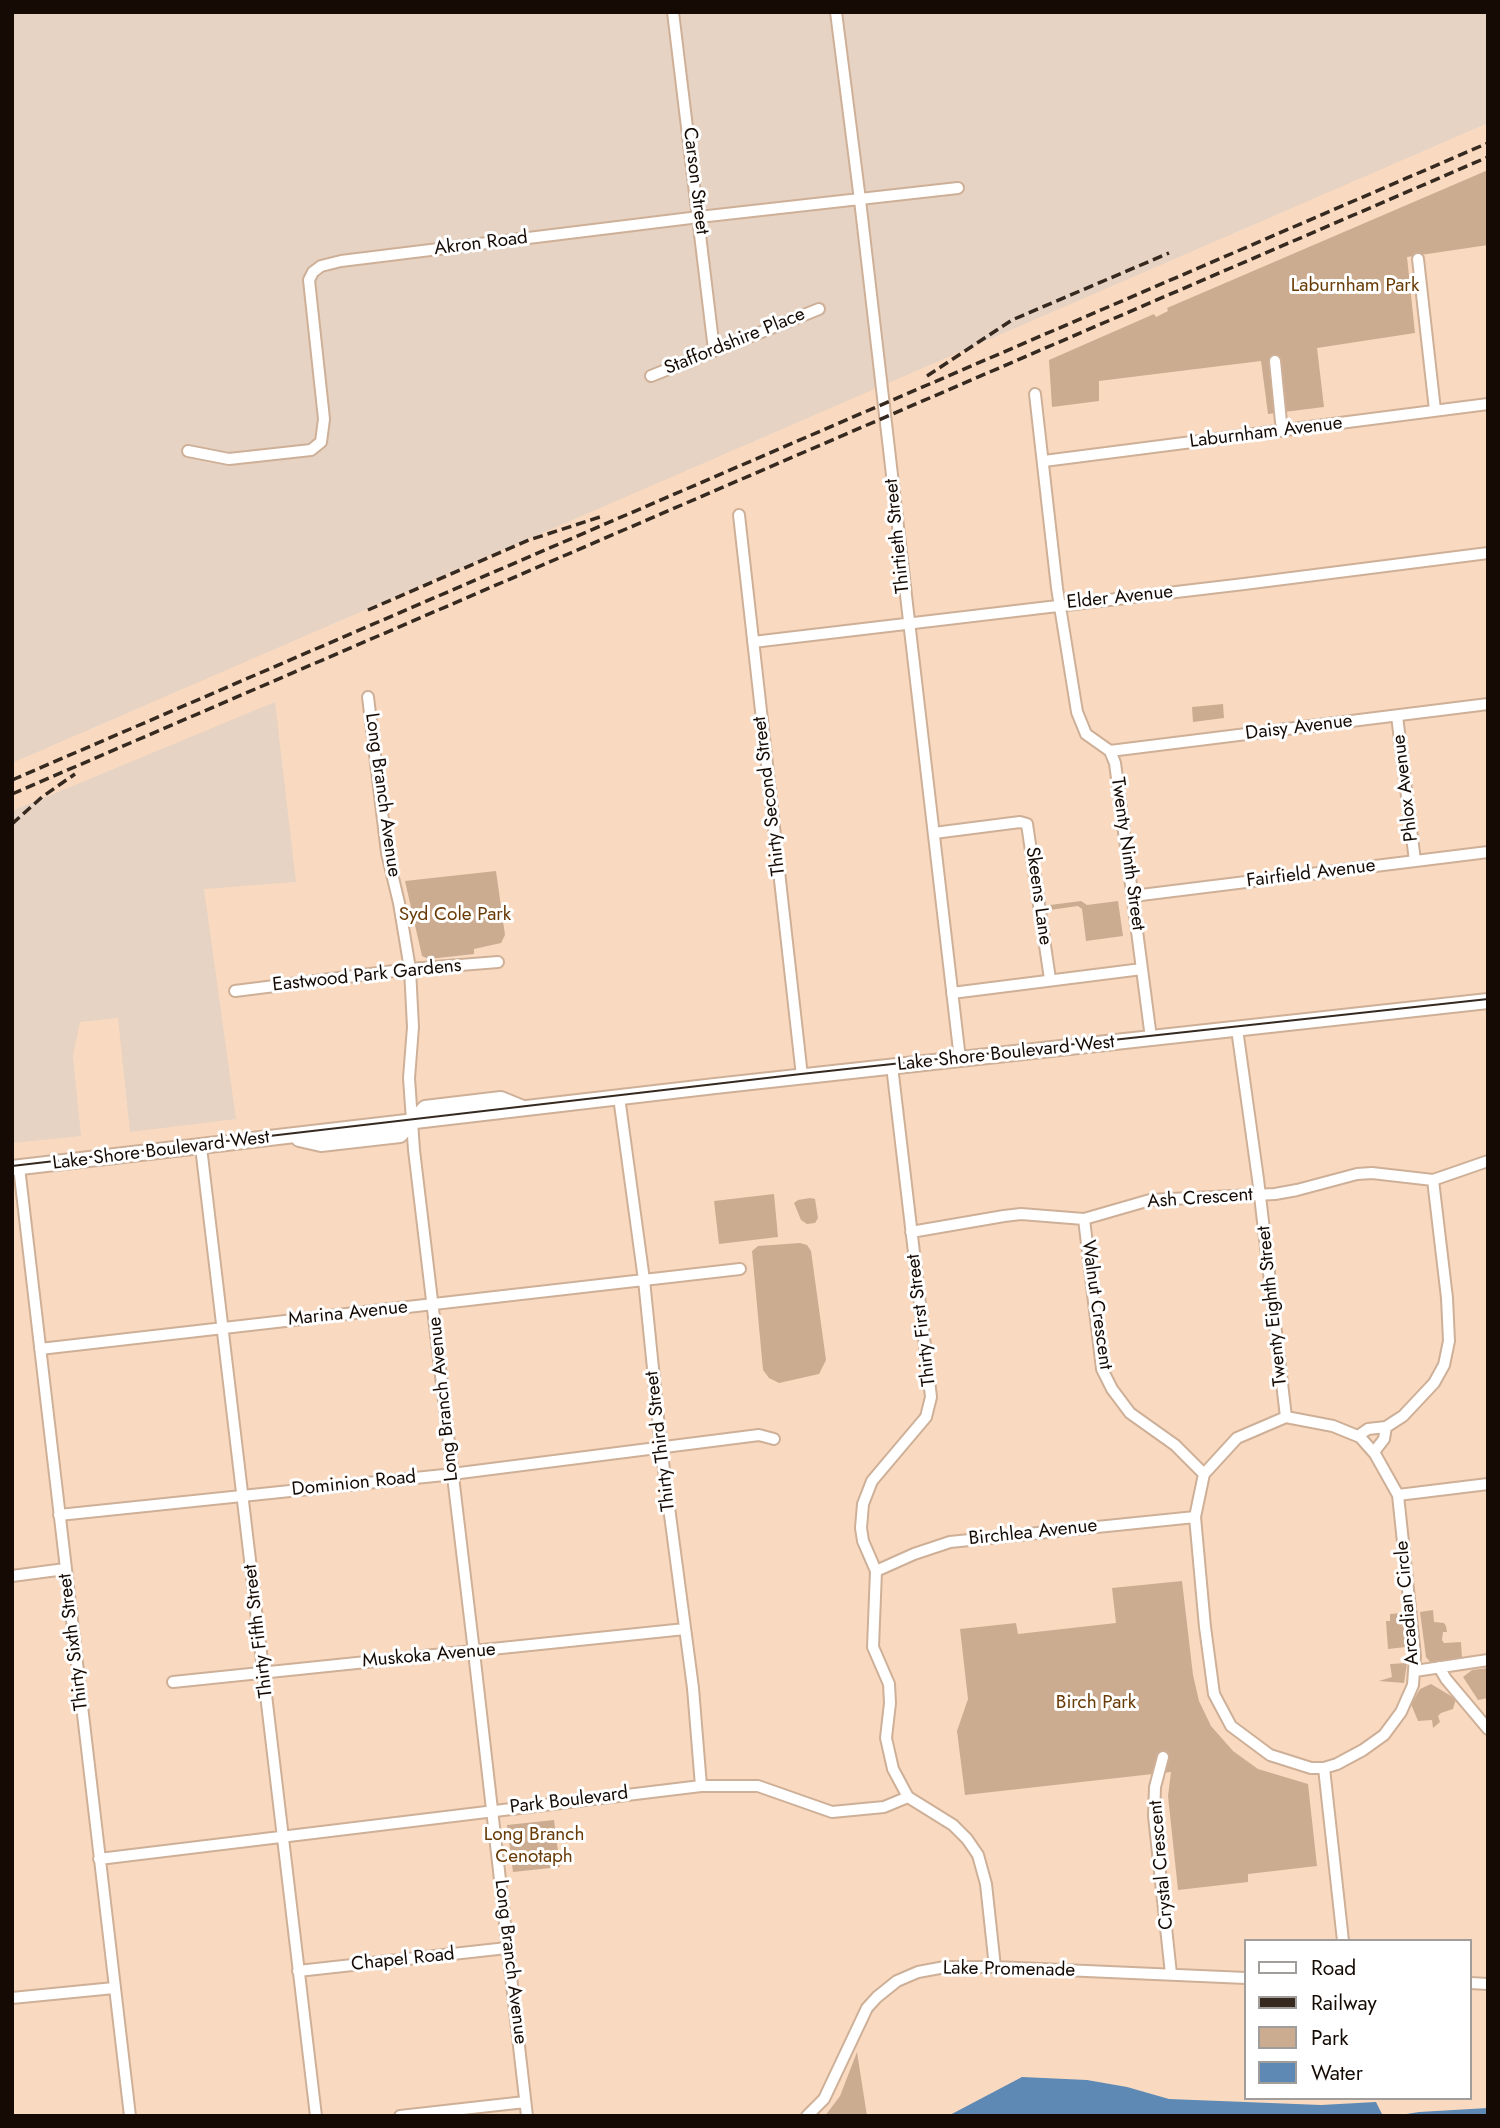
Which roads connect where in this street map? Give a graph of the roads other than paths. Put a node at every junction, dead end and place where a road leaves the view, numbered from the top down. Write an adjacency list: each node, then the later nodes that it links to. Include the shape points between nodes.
1 (673, 12): 5 (street, Carson Street)
2 (836, 12): 4 (street, Thirtieth Street)
3 (958, 188): 4 (street, Akron Road)
4 (860, 200): 5 (street, Akron Road); 20 (street, Thirtieth Street)
5 (699, 217): 8 (street, Carson Street); 15 (street, Akron Road, via 321,265 309,280 324,419 321,442 311,450 229,459)
6 (1418, 259): 13 (street)
7 (819, 309): 8 (street, Staffordshire Place)
8 (714, 350): 10 (street, Staffordshire Place)
9 (1275, 361): 14 (street)
10 (651, 376)
11 (1035, 394): 16 (street, Twenty Ninth Street)
12 (1488, 404): 13 (street, Laburnham Avenue)
13 (1435, 410): 14 (street, Laburnham Avenue)
14 (1284, 431): 16 (street, Laburnham Avenue)
15 (188, 451)
16 (1044, 461): 19 (street, Twenty Ninth Street)
17 (739, 515): 21 (street, Thirty Second Street)
18 (1488, 552): 19 (street, Elder Avenue)
19 (1060, 605): 20 (street, Elder Avenue); 25 (street, Twenty Ninth Street, via 1077,712 1086,734)
20 (908, 625): 21 (street, Elder Avenue); 26 (street, Thirtieth Street)
21 (753, 642): 41 (street, Thirty Second Street)
22 (368, 697): 31 (street, Long Branch Avenue, via 387,853)
23 (1488, 704): 24 (street, Daisy Avenue)
24 (1397, 716): 25 (street, Daisy Avenue); 28 (street, Phlox Avenue)
25 (1110, 751): 29 (street, Twenty Ninth Street)
26 (934, 833): 33 (street, Skeens Lane, via 1027,824); 35 (street, Thirtieth Street)
27 (1488, 852): 28 (street, Fairfield Avenue)
28 (1415, 861): 29 (street, Fairfield Avenue)
29 (1133, 896): 32 (street, Twenty Ninth Street)
30 (498, 962): 31 (street, Eastwood Park Gardens)
31 (410, 969): 34 (street, Eastwood Park Gardens); 43 (street, Long Branch Avenue)
32 (1142, 969): 33 (street); 38 (street, Twenty Ninth Street)
33 (1050, 979): 35 (street)
34 (235, 991)
35 (952, 993): 39 (street, Thirtieth Street)
36 (1488, 1001): 37 (main road, Lake Shore Boulevard West)
37 (1237, 1029): 38 (main road, Lake Shore Boulevard West); 48 (street, Twenty Eighth Street)
38 (1150, 1038): 39 (main road, Lake Shore Boulevard West)
39 (960, 1059): 40 (main road, Lake Shore Boulevard West)
40 (892, 1066): 41 (main road, Lake Shore Boulevard West); 50 (street, Thirty First Street)
41 (802, 1076): 42 (main road, Lake Shore Boulevard West)
42 (619, 1097): 43 (main road, Lake Shore Boulevard West, via 524,1108 501,1100 425,1108); 52 (street, Thirty Third Street)
43 (411, 1122): 44 (main road, Lake Shore Boulevard West, via 400,1135 360,1140 321,1144 286,1136); 53 (street, Long Branch Avenue)
44 (201, 1147): 46 (main road, Lake Shore Boulevard West); 54 (street, Thirty Fifth Street)
45 (1488, 1161): 47 (street, Ash Crescent)
46 (15, 1165): 55 (street, Thirty Sixth Street)
47 (1433, 1180): 48 (street, Ash Crescent, via 1357,1174 1297,1191); 57 (street, via 1449,1341 1444,1365 1434,1382 1417,1403)
48 (1260, 1195): 49 (street, Ash Crescent, via 1150,1200); 56 (street, Twenty Eighth Street)
49 (1084, 1219): 50 (street, Ash Crescent, via 1012,1215); 63 (street, Walnut Crescent, via 1102,1369 1130,1413 1175,1445)
50 (911, 1232): 70 (street, Thirty First Street, via 931,1397 926,1417 873,1481 863,1504 863,1541)
51 (740, 1269): 52 (street, Marina Avenue)
52 (644, 1280): 53 (street, Marina Avenue); 60 (street, Thirty Third Street)
53 (433, 1306): 54 (street, Marina Avenue); 62 (street, Long Branch Avenue)
54 (223, 1327): 55 (street, Marina Avenue); 66 (street, Thirty Fifth Street)
55 (40, 1349): 67 (street, Thirty Sixth Street)
56 (1286, 1417): 58 (street, Arcadian Circle, via 1334,1426); 63 (street, via 1237,1438)
57 (1386, 1427): 58 (street, via 1368,1429); 61 (street)
58 (1358, 1436): 61 (street, Arcadian Circle)
59 (774, 1439): 60 (street, Dominion Road, via 759,1435)
60 (661, 1447): 62 (street, Dominion Road); 72 (street, Thirty Third Street)
61 (1374, 1452): 65 (street, Arcadian Circle)
62 (452, 1474): 66 (street, Dominion Road); 73 (street, Long Branch Avenue)
63 (1204, 1474): 68 (street)
64 (1488, 1483): 65 (street)
65 (1398, 1494): 77 (street, Arcadian Circle)
66 (243, 1496): 67 (street, Dominion Road); 76 (street, Thirty Fifth Street)
67 (58, 1515): 69 (street, Thirty Sixth Street)
68 (1195, 1517): 70 (street, Birchlea Avenue, via 950,1542); 81 (street, via 1214,1694 1220,1709 1235,1730 1270,1755)
69 (65, 1569): 71 (street); 86 (street, Thirty Sixth Street)
70 (876, 1571): 83 (street, Thirty First Street, via 873,1647 890,1694 887,1748)
71 (12, 1576)
72 (685, 1629): 73 (street, Muskoka Avenue); 82 (street, Thirty Third Street)
73 (474, 1652): 76 (street, Muskoka Avenue); 84 (street, Long Branch Avenue)
74 (1488, 1660): 75 (street)
75 (1439, 1668): 77 (street); 79 (street)
76 (263, 1671): 78 (street, Muskoka Avenue); 85 (street, Thirty Fifth Street)
77 (1415, 1671): 81 (street, Arcadian Circle, via 1405,1704 1384,1735)
78 (173, 1682)
79 (1488, 1729)
80 (1163, 1757): 91 (street, Crystal Crescent, via 1154,1816)
81 (1324, 1768): 87 (street)
82 (701, 1786): 83 (street, Park Boulevard, via 758,1786 832,1812 884,1807); 84 (street, Park Boulevard)
83 (908, 1797): 89 (street, via 953,1825 978,1855 986,1884)
84 (491, 1810): 85 (street, Park Boulevard); 88 (street, Long Branch Avenue)
85 (284, 1838): 86 (street, Park Boulevard); 90 (street, Thirty Fifth Street)
86 (99, 1858): 93 (street, Thirty Sixth Street)
87 (1343, 1939)
88 (507, 1948): 90 (street, Chapel Road); 95 (street, Long Branch Avenue)
89 (995, 1967): 91 (street, Lake Promenade); 100 (street, Lake Promenade, via 931,1969 882,1992 864,2014 824,2099)
90 (298, 1971): 97 (street, Thirty Fifth Street)
91 (1171, 1974): 92 (street, Lake Promenade)
92 (1244, 1978)
93 (114, 1988): 94 (street); 96 (street, Thirty Sixth Street)
94 (12, 1997)
95 (525, 2102): 98 (street); 99 (street)
96 (130, 2116)
97 (316, 2116)
98 (400, 2116)
99 (527, 2116)
100 (807, 2116)

